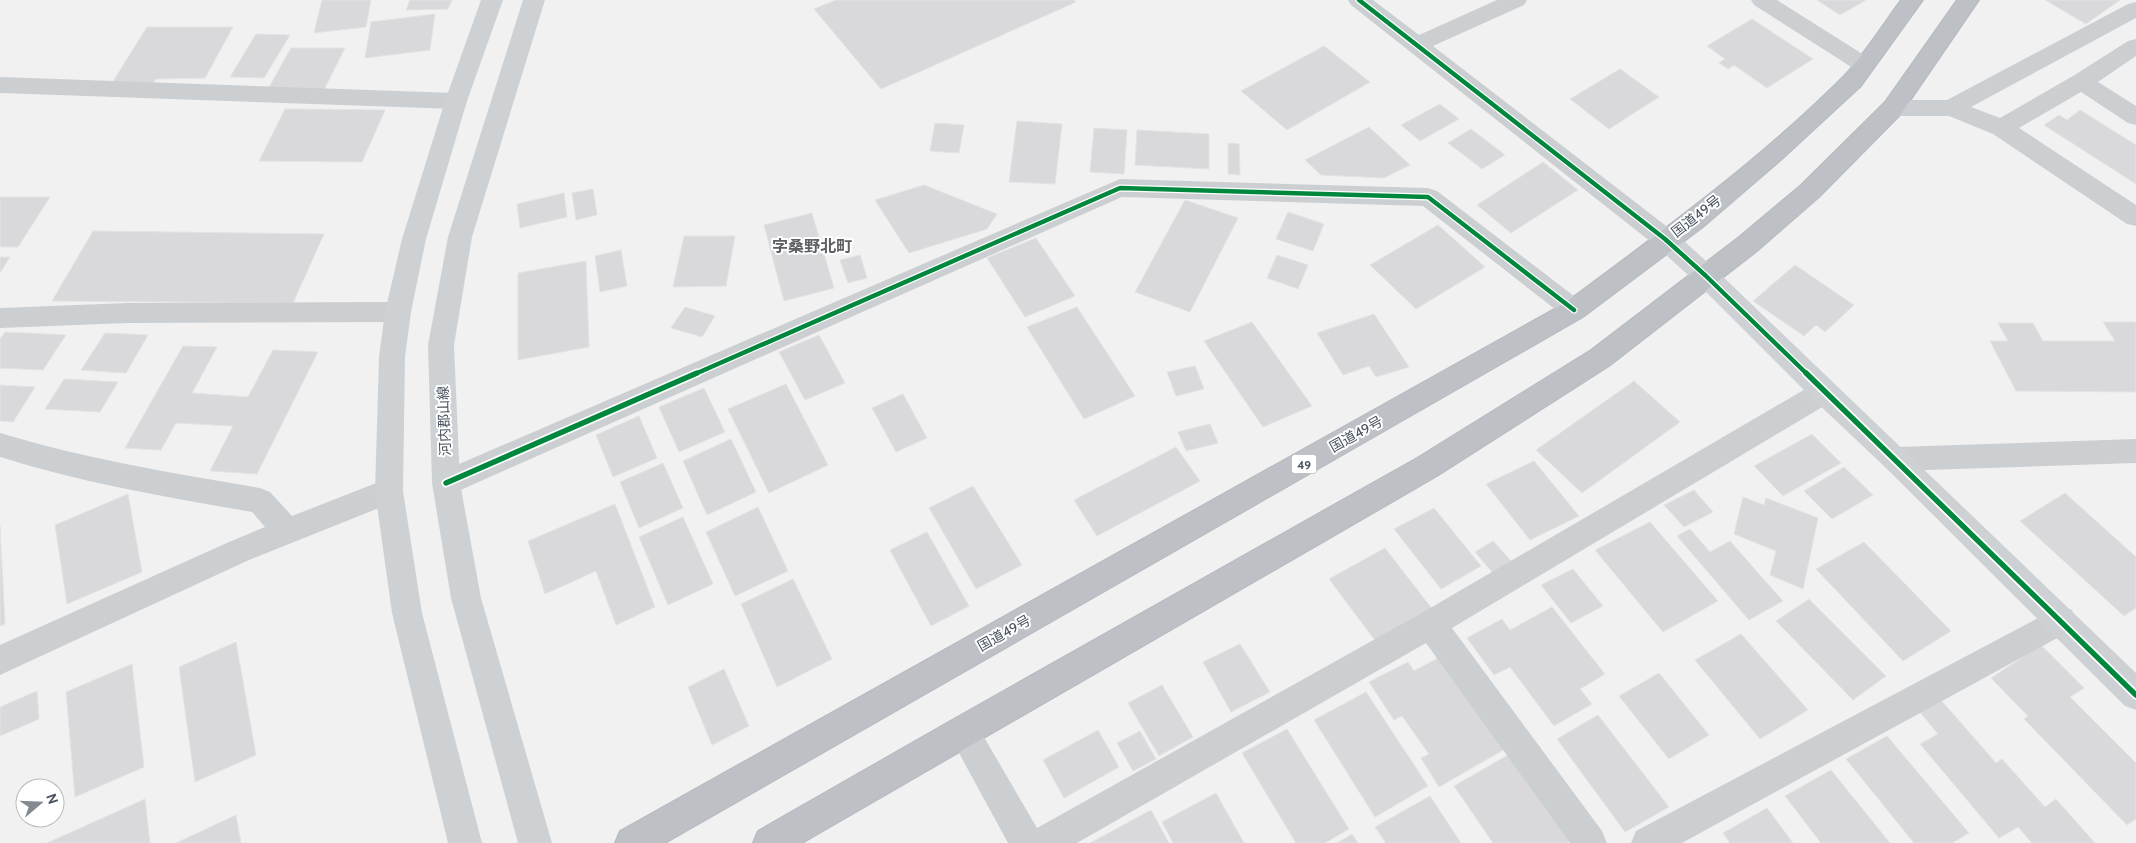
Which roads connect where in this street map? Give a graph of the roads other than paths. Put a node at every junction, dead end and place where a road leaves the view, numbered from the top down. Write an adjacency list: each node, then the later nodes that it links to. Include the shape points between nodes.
1 (492, 0): 14 (main road)
2 (534, 0): 29 (main road, 河内郡山線, via 460,237 441,345)
3 (1359, 0): 9 (street)
4 (1516, 0): 9 (street)
5 (1762, 0): 11 (street)
6 (1912, 0): 11 (highway, 国道49号 / 49)
7 (1968, 0): 15 (highway)
8 (2136, 9): 16 (street)
9 (1417, 45): 20 (street)
10 (2136, 46): 12 (street)
11 (1864, 65): 20 (highway, 国道49号 / 49, via 1853,80 1775,152 1694,220)
12 (2081, 82): 17 (street); 18 (street)
13 (0, 85): 14 (street)
14 (456, 101): 23 (main road, via 414,239)
15 (1893, 108): 16 (street); 21 (highway, via 1810,191)
16 (1951, 108): 18 (street)
17 (2136, 117)
18 (2001, 128): 19 (street)
19 (2136, 217)
20 (1665, 239): 21 (main road); 22 (highway, 国道49号 / 49)
21 (1706, 276): 25 (main road); 36 (highway, via 1600,358 1436,462)
22 (1574, 310): 29 (street, via 1428,197 1120,188); 39 (highway, 国道49号 / 49)
23 (398, 312): 24 (street, via 128,313); 30 (main road, via 392,357)
24 (0, 318)
25 (1824, 392): 28 (main road); 33 (street)
26 (0, 445): 31 (street, via 110,474 260,500)
27 (2136, 451): 28 (street)
28 (1896, 459): 32 (main road)
29 (446, 483): 38 (main road, 河内郡山線, via 466,598)
30 (390, 492): 31 (street); 37 (main road, via 407,613)
31 (288, 532): 34 (street, via 239,550)
32 (2061, 620): 35 (main road); 44 (street)
33 (1431, 624): 42 (street); 43 (street)
34 (0, 660)
35 (2136, 695)
36 (963, 731): 40 (highway); 41 (street)
37 (465, 843)
38 (535, 843)
39 (632, 843)
40 (770, 843)
41 (1027, 843)
42 (1044, 843)
43 (1590, 843)
44 (1648, 843)

